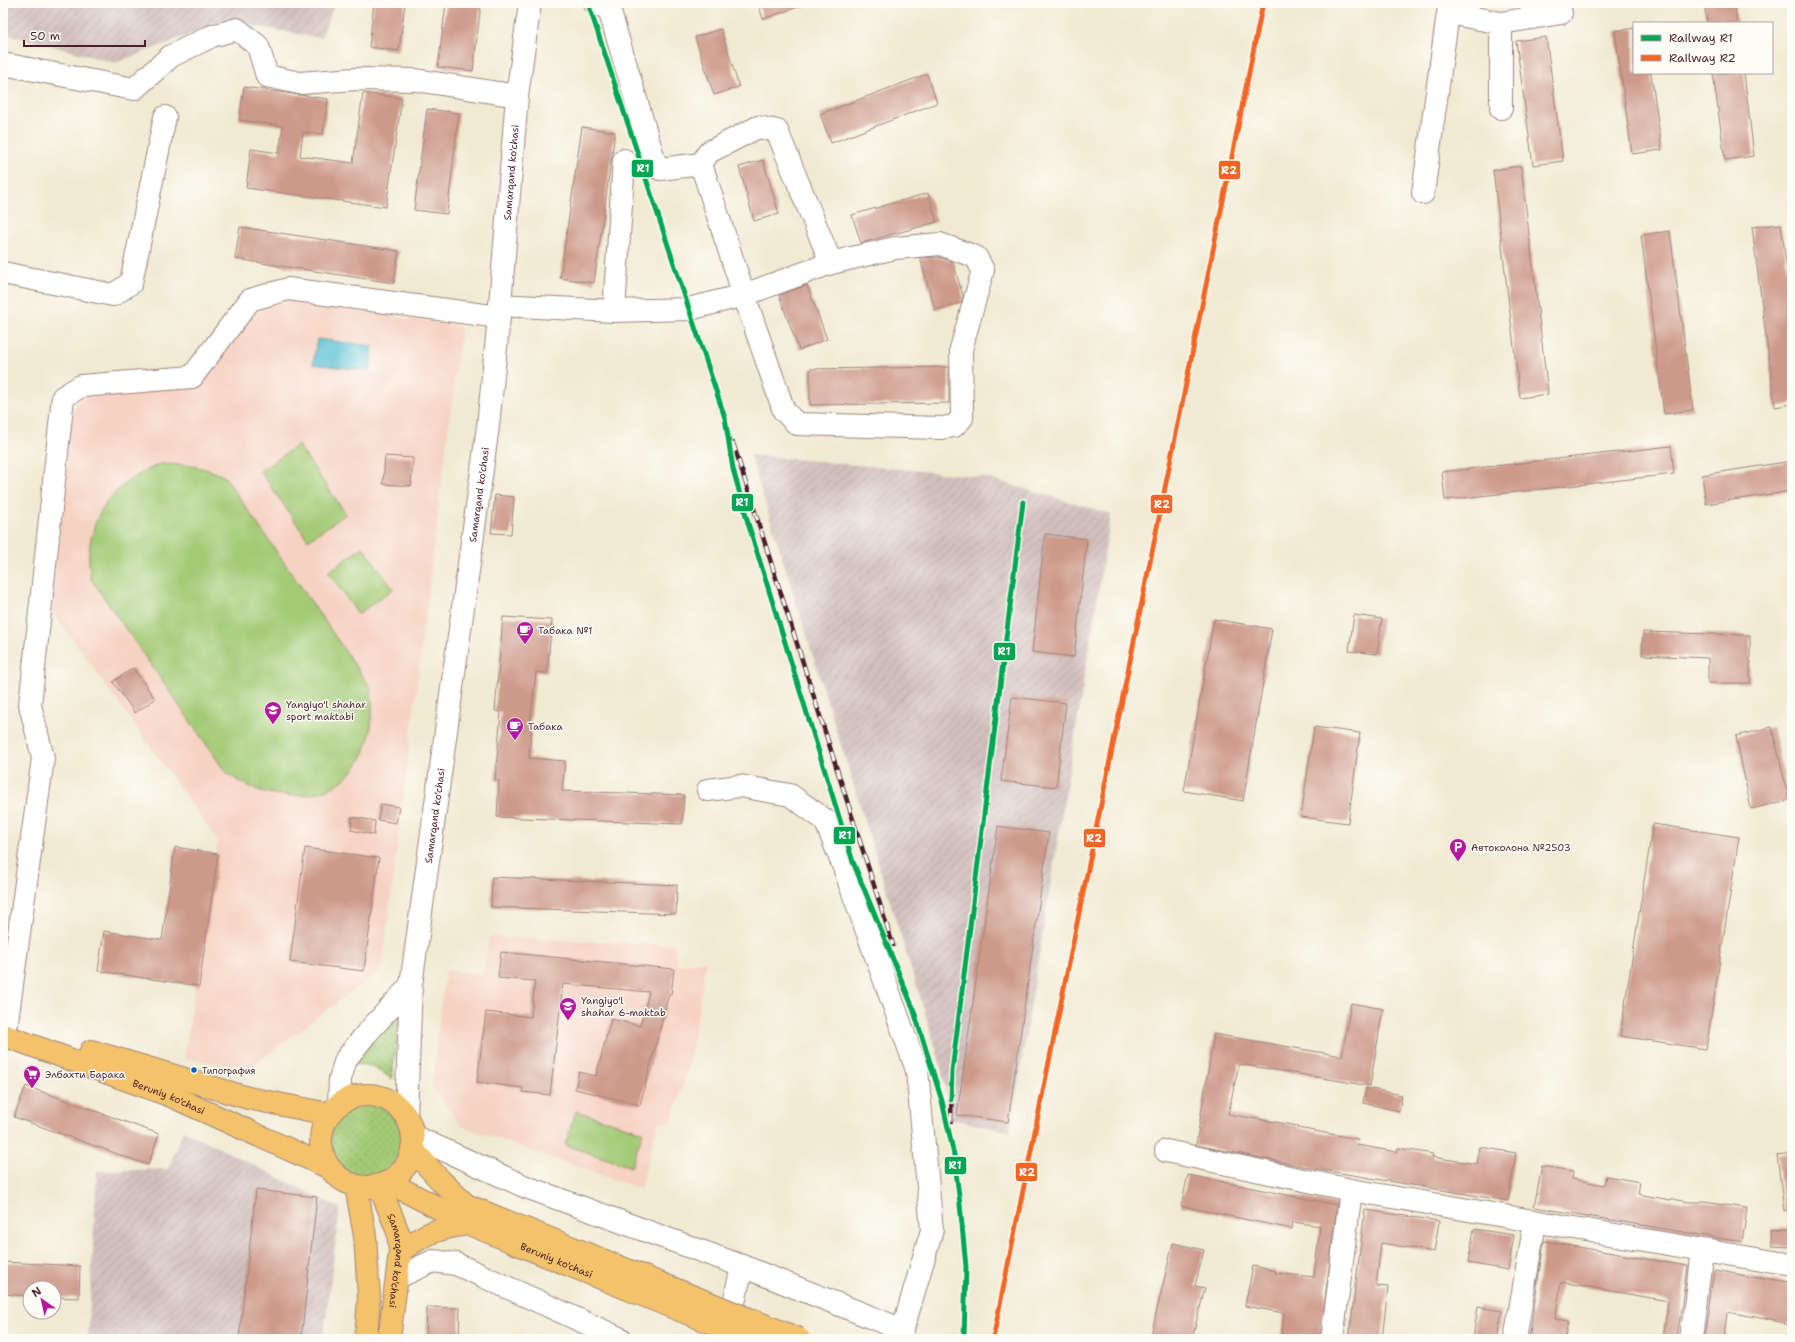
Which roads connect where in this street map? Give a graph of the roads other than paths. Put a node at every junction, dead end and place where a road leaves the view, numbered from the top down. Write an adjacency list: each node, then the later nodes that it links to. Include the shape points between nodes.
1 (530, 3): 6 (street, Samarqand ko'chasi)
2 (595, 3): 10 (street, via 609,9 654,160 660,169)
3 (1561, 14): 4 (street)
4 (1501, 23): 7 (street); 11 (street, via 1448,13)
5 (3, 64): 6 (street, via 134,89 171,56 212,36 237,29 258,46 267,76 299,83 356,79 416,80)
6 (517, 96): 15 (street, Samarqand ko'chasi)
7 (1501, 108)
8 (165, 118): 13 (street, via 132,283 113,295)
9 (624, 160): 16 (street)
10 (701, 164): 12 (street, via 709,152 758,127 777,130); 14 (street)
11 (1423, 193)
12 (832, 263): 14 (street); 14 (street, via 894,248 940,244 976,257 983,270 961,350 962,418 954,426 941,428 797,424 784,411)
13 (3, 273)
14 (744, 295): 16 (street, via 689,309)
15 (500, 311): 16 (street); 18 (street, Samarqand ko'chasi, via 488,426); 19 (street, via 288,289 250,300 192,377 81,386 63,397 30,705 43,758)
16 (614, 311)
17 (708, 790): 36 (street, via 740,786 790,795 825,820 917,1070 932,1230)
18 (411, 985): 20 (street, via 346,1059); 21 (street, Samarqand ko'chasi)
19 (4, 1026): 20 (main road, Beruniy ko'chasi, via 248,1098); 24 (main road, Beruniy ko'chasi, via 171,1096)
20 (334, 1109): 21 (main road, Beruniy ko'chasi, via 353,1097 368,1094 383,1097 396,1104); 24 (main road, Beruniy ko'chasi, via 322,1127 321,1141 323,1156)
21 (406, 1116): 22 (main road, Beruniy ko'chasi)
22 (413, 1143): 25 (main road, via 408,1162 400,1173); 32 (street); 35 (main road, Beruniy ko'chasi, via 441,1181 466,1205)
23 (1166, 1151): 27 (street)
24 (330, 1168): 26 (main road, Beruniy ko'chasi, via 342,1179)
25 (384, 1183): 26 (main road, via 367,1187); 29 (main road, Beruniy ko'chasi); 31 (main road, Samarqand ko'chasi, via 398,1232)
26 (356, 1186): 38 (main road, via 365,1236 369,1297)
27 (1351, 1190): 28 (street); 43 (street)
28 (1535, 1222): 30 (street); 44 (street)
29 (469, 1224): 31 (main road, via 431,1232); 35 (main road, Beruniy ko'chasi)
30 (1702, 1250): 33 (street); 45 (street)
31 (400, 1252): 34 (main road, Samarqand ko'chasi)
32 (742, 1266): 36 (street); 40 (street)
33 (1792, 1266)
34 (398, 1277): 37 (street, via 433,1260 456,1264); 39 (main road, Samarqand ko'chasi)
35 (665, 1295): 41 (main road, Beruniy ko'chasi, bridge); 42 (main road, Beruniy ko'chasi, bridge)
36 (902, 1334)
37 (617, 1338)
38 (366, 1339)
39 (389, 1339)
40 (726, 1339)
41 (751, 1339)
42 (799, 1339)
43 (1332, 1339)
44 (1515, 1339)
45 (1691, 1339)

